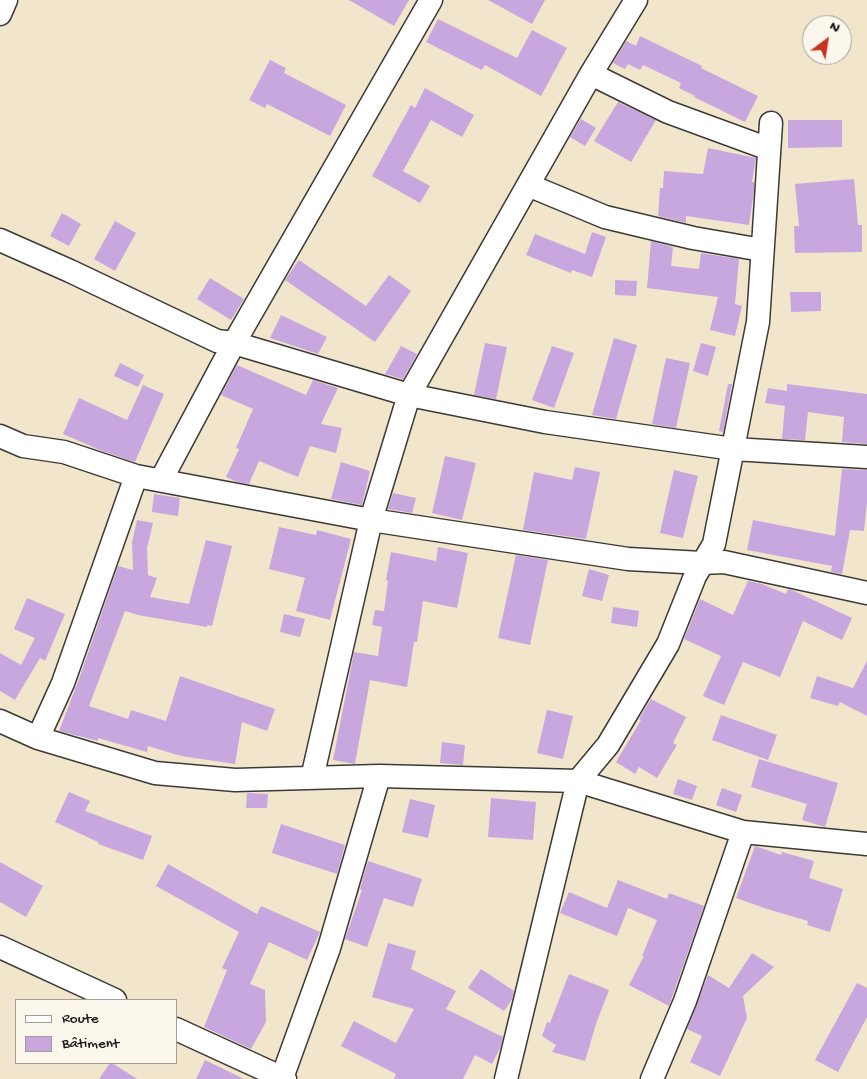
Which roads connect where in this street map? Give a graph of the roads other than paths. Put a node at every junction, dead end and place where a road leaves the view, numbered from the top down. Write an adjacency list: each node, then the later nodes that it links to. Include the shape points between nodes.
1 (6, 0): 4 (street)
2 (431, 0): 11 (street)
3 (636, 0): 5 (street)
4 (0, 14)
5 (591, 74): 7 (street, via 668,112); 8 (street)
6 (771, 123): 7 (street)
7 (769, 149): 10 (street)
8 (528, 185): 10 (street, via 605,217); 12 (street)
9 (0, 240): 11 (street, via 217,341)
10 (762, 250): 14 (street, via 758,322)
11 (234, 343): 12 (street); 17 (street)
12 (409, 394): 14 (street, via 544,422); 18 (street)
13 (0, 436): 16 (street, via 23,446 64,452)
14 (733, 449): 15 (street); 19 (street, via 714,544)
15 (867, 457)
16 (136, 476): 17 (street); 22 (street, via 63,683)
17 (161, 480): 18 (street)
18 (371, 520): 19 (street, via 628,559); 24 (street)
19 (702, 563): 20 (street, via 724,562); 25 (street, via 668,644 608,745)
20 (867, 593)
21 (0, 721): 22 (street)
22 (38, 738): 24 (street, via 155,773 235,780)
23 (379, 776): 24 (street); 25 (street); 31 (street, via 329,948)
24 (312, 778)
25 (578, 781): 26 (street); 32 (street)
26 (743, 832): 27 (street); 33 (street, via 685,1001)
27 (867, 844)
28 (0, 947): 29 (street)
29 (113, 999)
30 (178, 1029): 31 (street)
31 (283, 1078)
32 (506, 1079)
33 (652, 1079)

